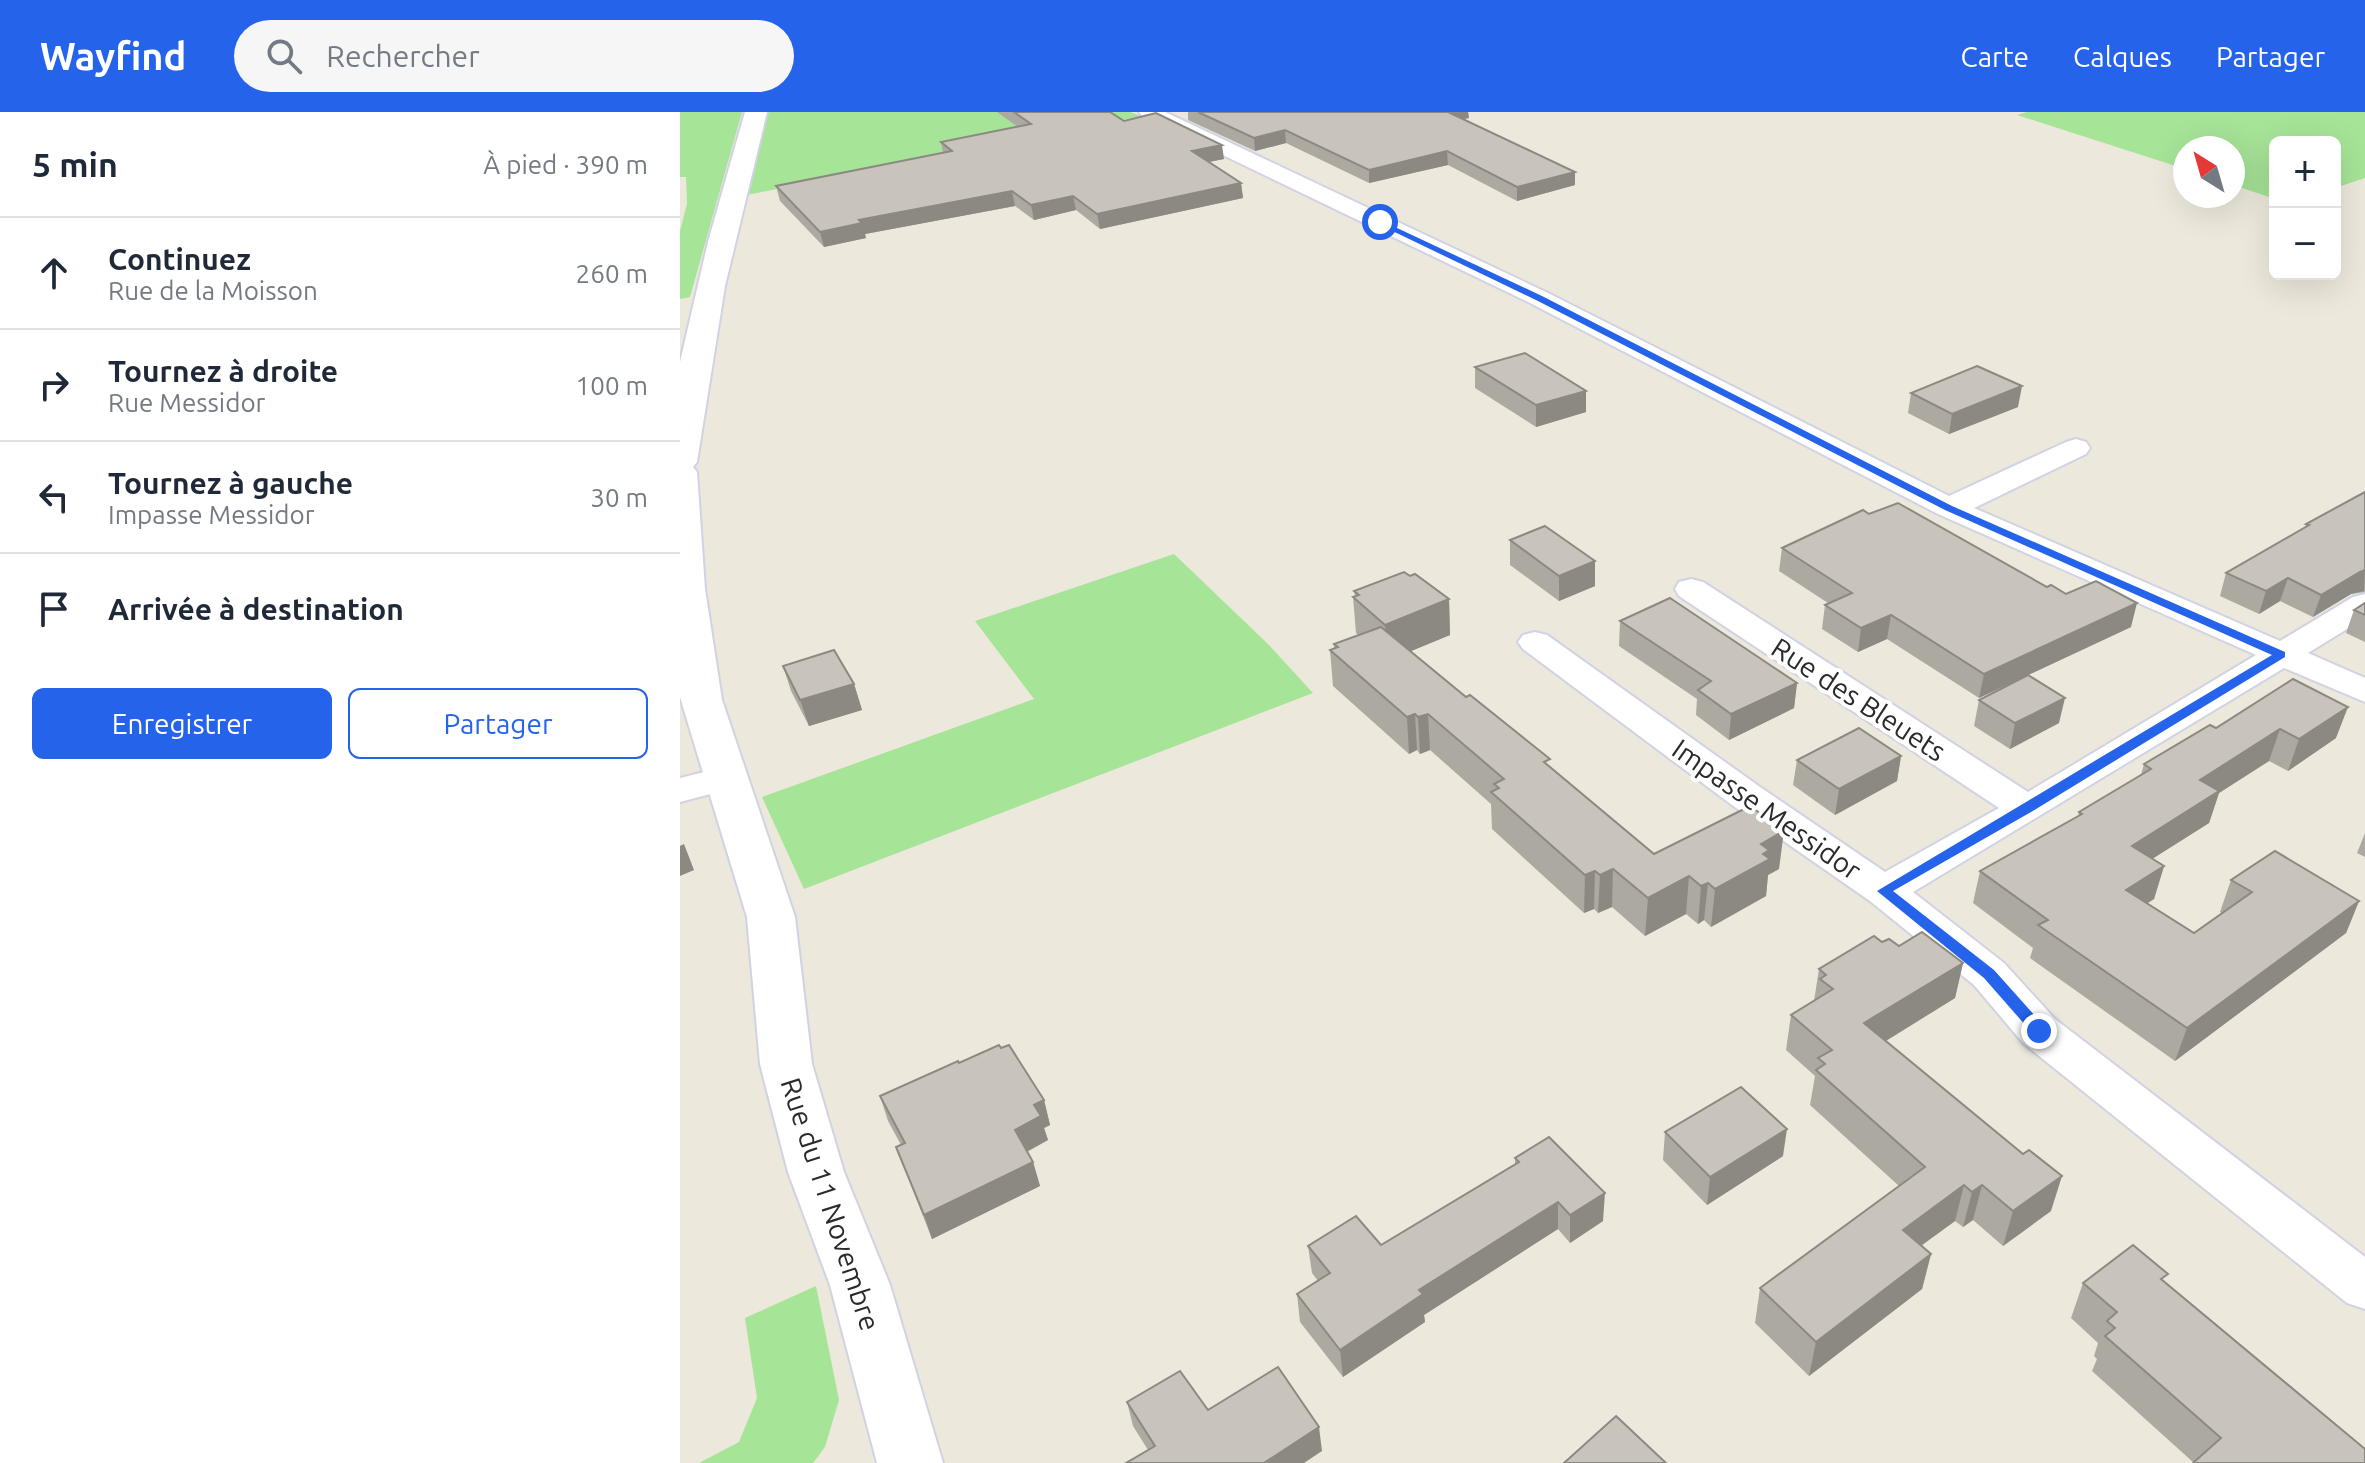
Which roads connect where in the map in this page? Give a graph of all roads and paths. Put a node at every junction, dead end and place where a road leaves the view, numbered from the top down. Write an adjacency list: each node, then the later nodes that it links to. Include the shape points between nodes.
1 (756, 112): 4 (street, via 707,299)
2 (1149, 112): 6 (street, via 1539,298)
3 (2076, 448): 6 (street)
4 (680, 462)
5 (680, 472): 12 (street, Rue du 11 Novembre, via 686,589 701,700)
6 (1949, 508): 10 (street)
7 (1691, 589): 13 (street, Rue des Bleuets)
8 (2365, 604): 10 (street)
9 (1535, 642): 14 (street, Impasse Messidor)
10 (2281, 654): 11 (street); 13 (street)
11 (2365, 691)
12 (702, 784): 16 (street, Rue du 11 Novembre, via 771,917 786,1064 816,1172 860,1285)
13 (2027, 809): 14 (street)
14 (1884, 891): 15 (street, Impasse Messidor, via 1989,974 2039,1031)
15 (2365, 1287)
16 (909, 1463)

